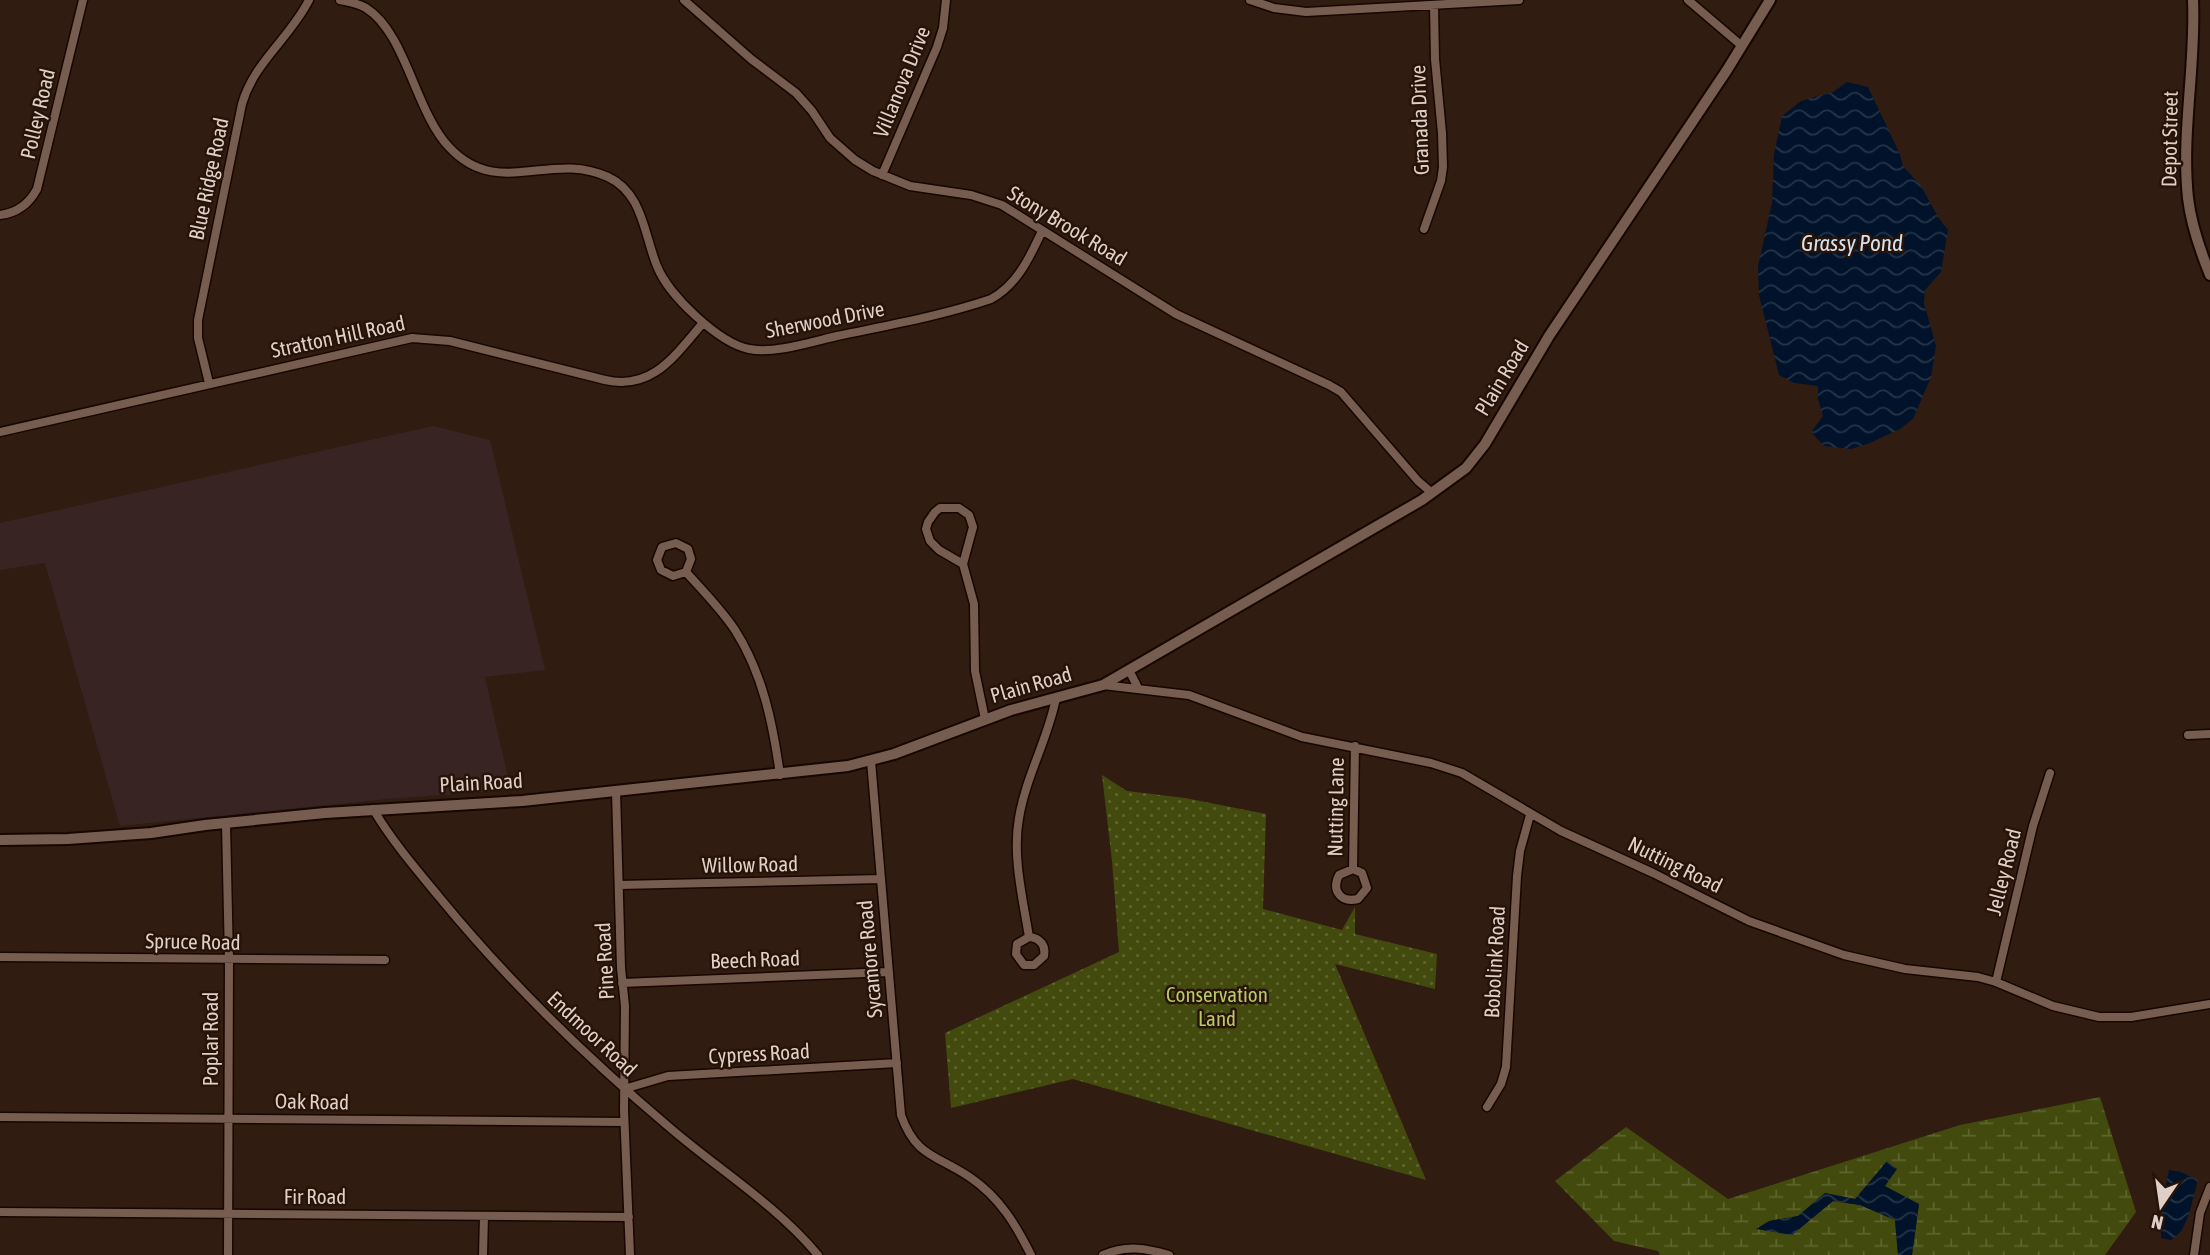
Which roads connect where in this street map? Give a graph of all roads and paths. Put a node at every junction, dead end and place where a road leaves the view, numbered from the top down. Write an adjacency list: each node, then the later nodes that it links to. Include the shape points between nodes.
1 (83, 0): 14 (street, Polley Road, via 37,189 22,206)
2 (310, 0): 19 (street, Blue Ridge Road, via 257,70 242,104 199,311 198,338)
3 (340, 0): 18 (street, Sherwood Drive, via 362,6 384,25 439,135 460,158 493,173 582,168 620,185 640,210 659,272)
4 (684, 0): 13 (street, Stony Brook Road, via 796,93 846,154)
5 (946, 0): 13 (street, Villanova Drive, via 937,47)
6 (1250, 0): 11 (street, via 1298,12)
7 (1519, 0): 11 (street)
8 (1688, 0): 12 (street)
9 (1770, 0): 12 (main road, Plain Road)
10 (2193, 0): 17 (main road, Depot Street, via 2188,193 2193,226)
11 (1434, 6): 15 (street, Granada Drive, via 1443,167)
12 (1742, 46): 21 (main road, Plain Road, via 1549,336 1485,444 1466,468)
13 (882, 175): 16 (street, Stony Brook Road, via 910,186 992,201)
14 (0, 215)
15 (1424, 229)
16 (1042, 231): 18 (street, Sherwood Drive, via 1012,283 1001,294 976,304 773,350 745,349); 21 (street, Stony Brook Road, via 1176,314 1340,392)
17 (2210, 275)
18 (703, 323): 19 (street, Stratton Hill Road, via 667,364 632,382 613,382 420,337)
19 (209, 383): 20 (street, Stratton Hill Road)
20 (0, 432)
21 (1432, 494): 24 (main road, Plain Road)
22 (963, 564): 22 (street, via 930,541 926,529 940,508 958,508 972,521); 28 (street, via 974,604 975,671)
23 (686, 572): 23 (street, via 673,576 661,570 658,556 663,547 676,543 688,549 691,559); 34 (street, via 727,619 749,655 768,708)
24 (1129, 670): 25 (main road, Plain Road); 26 (street)
25 (1103, 685): 26 (street, Nutting Road); 27 (main road, Plain Road)
26 (1138, 688): 31 (street, Nutting Road, via 1189,695 1303,737)
27 (1056, 698): 28 (main road, Plain Road); 43 (street, via 1018,828)
28 (985, 719): 32 (main road, Plain Road)
29 (2210, 734): 30 (street)
30 (2189, 735)
31 (1355, 746): 37 (street, Nutting Road, via 1462,773); 40 (street, Nutting Lane)
32 (871, 761): 34 (main road, Plain Road); 41 (street, Sycamore Road)
33 (2050, 772): 48 (street, Jelley Road)
34 (780, 775): 35 (main road, Plain Road)
35 (616, 791): 36 (main road, Plain Road); 42 (street, Pine Road)
36 (373, 809): 38 (main road, Plain Road); 52 (street, Endmoor Road, via 400,849 512,982)
37 (1530, 815): 48 (street, Nutting Road, via 1749,920 1819,947 1905,969); 53 (street, Bobolink Road, via 1517,876 1506,1067)
38 (226, 824): 39 (main road, Plain Road, via 68,839); 45 (street, Poplar Road)
39 (0, 840)
40 (1353, 869): 40 (street, Nutting Lane, via 1343,872 1335,885 1348,901 1358,900 1367,888 1362,873)
41 (881, 879): 42 (street, Willow Road); 47 (street, Sycamore Road)
42 (619, 886): 49 (street, Pine Road)
43 (1029, 937)
44 (0, 957): 45 (street, Spruce Road)
45 (229, 960): 46 (street, Spruce Road); 55 (street, Poplar Road)
46 (385, 960)
47 (889, 972): 49 (street, Beech Road); 51 (street, Sycamore Road)
48 (1996, 982): 50 (street, Nutting Road, via 2053,1006 2099,1017 2131,1017)
49 (622, 983): 52 (street, Pine Road)
50 (2210, 1004)
51 (897, 1063): 52 (street, Cypress Road, via 668,1076); 66 (street, Sycamore Road, via 901,1115 909,1135 920,1149 971,1178 996,1199)
52 (624, 1088): 56 (street, Pine Road); 65 (street, Endmoor Road, via 783,1217)
53 (1487, 1107)
54 (0, 1116): 55 (street, Oak Road)
55 (228, 1119): 56 (street, Oak Road); 59 (street, Poplar Road)
56 (624, 1122): 61 (street, Pine Road)
57 (2210, 1187): 69 (street, via 2200,1213)
58 (0, 1212): 59 (street, Fir Road)
59 (228, 1214): 60 (street, Fir Road); 62 (street, Poplar Road)
60 (484, 1216): 61 (street, Fir Road); 63 (street)
61 (629, 1217): 64 (street, Pine Road)
62 (228, 1255)
63 (483, 1255)
64 (630, 1255)
65 (818, 1255)
66 (1031, 1255)
67 (1103, 1255): 68 (street, via 1137,1247)
68 (1169, 1255)
69 (2194, 1255)

